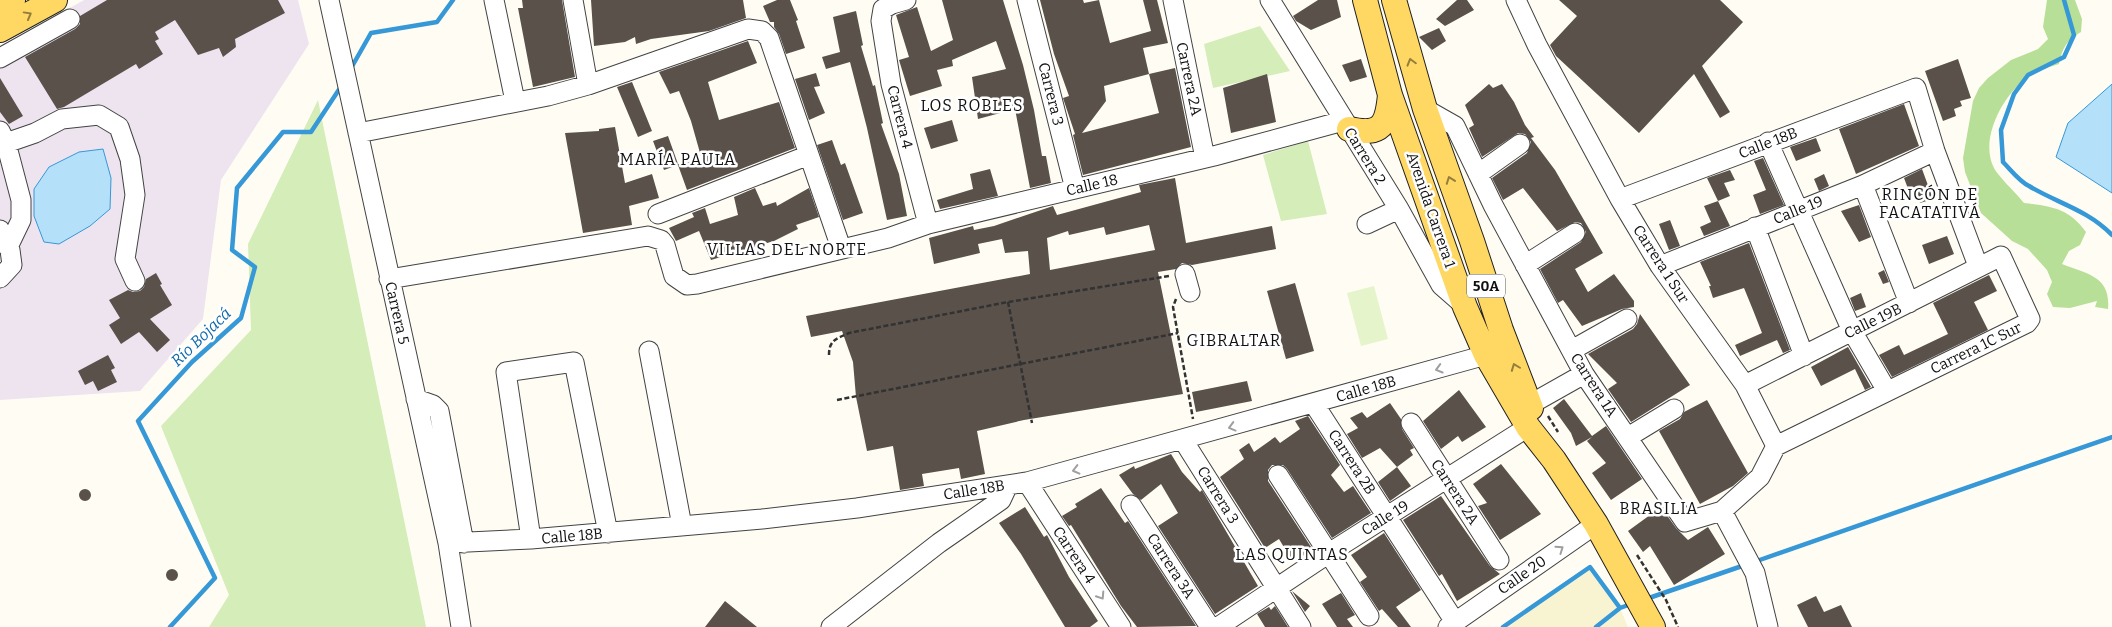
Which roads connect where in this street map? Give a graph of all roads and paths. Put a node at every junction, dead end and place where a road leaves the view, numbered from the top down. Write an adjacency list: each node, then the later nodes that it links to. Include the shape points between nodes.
1 (55, 0): 13 (main road, one-way to 1)
2 (329, 0): 20 (street, Carrera 5)
3 (494, 0): 17 (street)
4 (573, 0): 15 (street)
5 (906, 0): 37 (street, Carrera 4, via 883,9 881,22 891,84)
6 (1027, 0): 31 (street, Carrera 3)
7 (1173, 0): 26 (street, Carrera 2A)
8 (1270, 0): 19 (street, Carrera 2)
9 (1365, 0): 16 (main road, Avenida Carrera 1 / 50A)
10 (1394, 0): 18 (main road, Avenida Carrera 1 / 50A, one-way to 10)
11 (1516, 0): 32 (street, Carrera 1 Sur)
12 (70, 19): 14 (street)
13 (0, 30)
14 (0, 58)
15 (588, 85): 17 (street); 25 (street, via 748,29 762,31 769,38)
16 (1390, 95): 19 (main road, via 1388,118 1382,125 1368,131); 27 (main road, Avenida Carrera 1 / 50A)
17 (515, 101): 20 (street)
18 (1425, 109): 28 (street, Carrera 1A, via 1455,126); 35 (main road, Avenida Carrera 1 / 50A, one-way to 18)
19 (1346, 125): 26 (street, Calle 18); 33 (street, Carrera 2)
20 (358, 133): 48 (street, Carrera 5)
21 (3, 137): 29 (street); 49 (street, via 35,133 62,119 99,115 119,127 130,159 135,195 125,258)
22 (1768, 142): 24 (street, Calle 18B, via 1916,88); 32 (street, Calle 18B); 34 (street)
23 (1520, 144): 28 (street)
24 (1935, 151): 30 (street, Calle 19); 46 (street)
25 (809, 155): 36 (street); 42 (street)
26 (1205, 158): 31 (street, Calle 18)
27 (1417, 166): 35 (main road, via 1439,214 1446,222 1456,221); 52 (main road, Avenida Carrera 1 / 50A)
28 (1478, 174): 44 (street, Carrera 1A)
29 (7, 176): 41 (street, via 22,200 21,220)
30 (1863, 184): 34 (street, Calle 19); 51 (street)
31 (1075, 188): 37 (street, Calle 18)
32 (1620, 199): 45 (street, Carrera 1 Sur)
33 (1399, 209): 38 (street); 52 (street, Carrera 2, via 1441,285)
34 (1799, 209): 39 (street, Calle 19); 55 (street)
35 (1461, 210): 54 (main road, Avenida Carrera 1 / 50A)
36 (658, 214)
37 (928, 224): 42 (street, Calle 18, via 888,238)
38 (1368, 224)
39 (1755, 227): 45 (street, Calle 19); 61 (street)
40 (1575, 233): 44 (street)
41 (4, 238): 47 (street, via 12,265)
42 (841, 248): 48 (street, Calle 18, via 687,285 674,276 665,245 661,240 648,236)
43 (2001, 256): 46 (street, Calle 19B); 65 (street, Carrera 1C Sur, via 2030,319 2027,323)
44 (1526, 265): 57 (street, Carrera 1A)
45 (1660, 266): 64 (street, Carrera 1 Sur)
46 (1978, 266): 51 (street, Calle 19B)
47 (0, 278)
48 (389, 279): 86 (street, Carrera 5, via 416,399 433,405 439,411)
49 (135, 281)
50 (1008, 302): 56 (path, via 1188,283 1174,300); 59 (path, via 849,333 832,340); 62 (path)
51 (1909, 303): 55 (street, Calle 19B)
52 (1466, 307): 54 (main road); 60 (main road, Avenida Carrera 1 / 50A)
53 (1627, 319): 57 (street)
54 (1501, 330): 69 (main road, Avenida Carrera 1 / 50A, one-way to 54)
55 (1852, 331): 61 (street, Calle 19B); 65 (street)
56 (1178, 332): 62 (path); 70 (path)
57 (1572, 350): 63 (street, Carrera 1A)
58 (649, 351): 83 (street)
59 (828, 354)
60 (1486, 356): 67 (street, Calle 18B, one-way to 67); 69 (main road, Avenida Carrera 1 / 50A)
61 (1804, 356): 64 (street, Calle 19B)
62 (1020, 364): 66 (path); 71 (path)
63 (1584, 374): 69 (street, Calle 19); 73 (street, Carrera 1A)
64 (1745, 385): 75 (street, Carrera 1 Sur)
65 (1887, 391): 75 (street)
66 (837, 400)
67 (1314, 404): 74 (street, Calle 18B, one-way to 74, via 1267,409); 81 (street, Carrera 2B)
68 (1674, 409): 73 (street)
69 (1529, 416): 77 (street, Calle 19); 82 (main road, Avenida Carrera 1 / 50A)
70 (1193, 419)
71 (1032, 423)
72 (1411, 423): 77 (street, Carrera 2A)
73 (1628, 437): 80 (street, Carrera 1A, via 1685,522)
74 (1183, 440): 78 (street, Calle 18B, one-way to 78); 90 (street, Carrera 3)
75 (1776, 446): 80 (street, via 1760,478)
76 (1278, 475): 87 (street)
77 (1447, 478): 81 (street, Calle 19); 88 (street, Carrera 2A)
78 (1018, 484): 83 (street, Calle 18B); 95 (street); 96 (street, Carrera 4, one-way to 96)
79 (1131, 506): 97 (street, Carrera 3A)
80 (1722, 511): 101 (street, via 1755,573)
81 (1387, 516): 87 (street, Calle 19); 93 (street, Carrera 2B)
82 (1596, 524): 89 (main road, Avenida Carrera 1 / 50A); 93 (street, Calle 20, one-way to 82)
83 (682, 526): 84 (street, Calle 18B)
84 (608, 533): 85 (street, Calle 18B); 85 (street, via 574,362 506,372)
85 (531, 539): 86 (street, Calle 18B)
86 (456, 543): 94 (street)
87 (1329, 553): 90 (street, Calle 19); 91 (street)
88 (1499, 560)
89 (1642, 583): 92 (main road, Avenida Carrera 1 / 50A); 100 (path, via 1666,600)
90 (1277, 589): 98 (street, Calle 19); 99 (street, Carrera 3)
91 (1369, 616)
92 (1650, 621)
93 (1452, 624)
94 (461, 627)
95 (831, 627)
96 (1121, 627)
97 (1210, 627)
98 (1218, 627)
99 (1301, 627)
100 (1678, 627)
101 (1768, 627)

